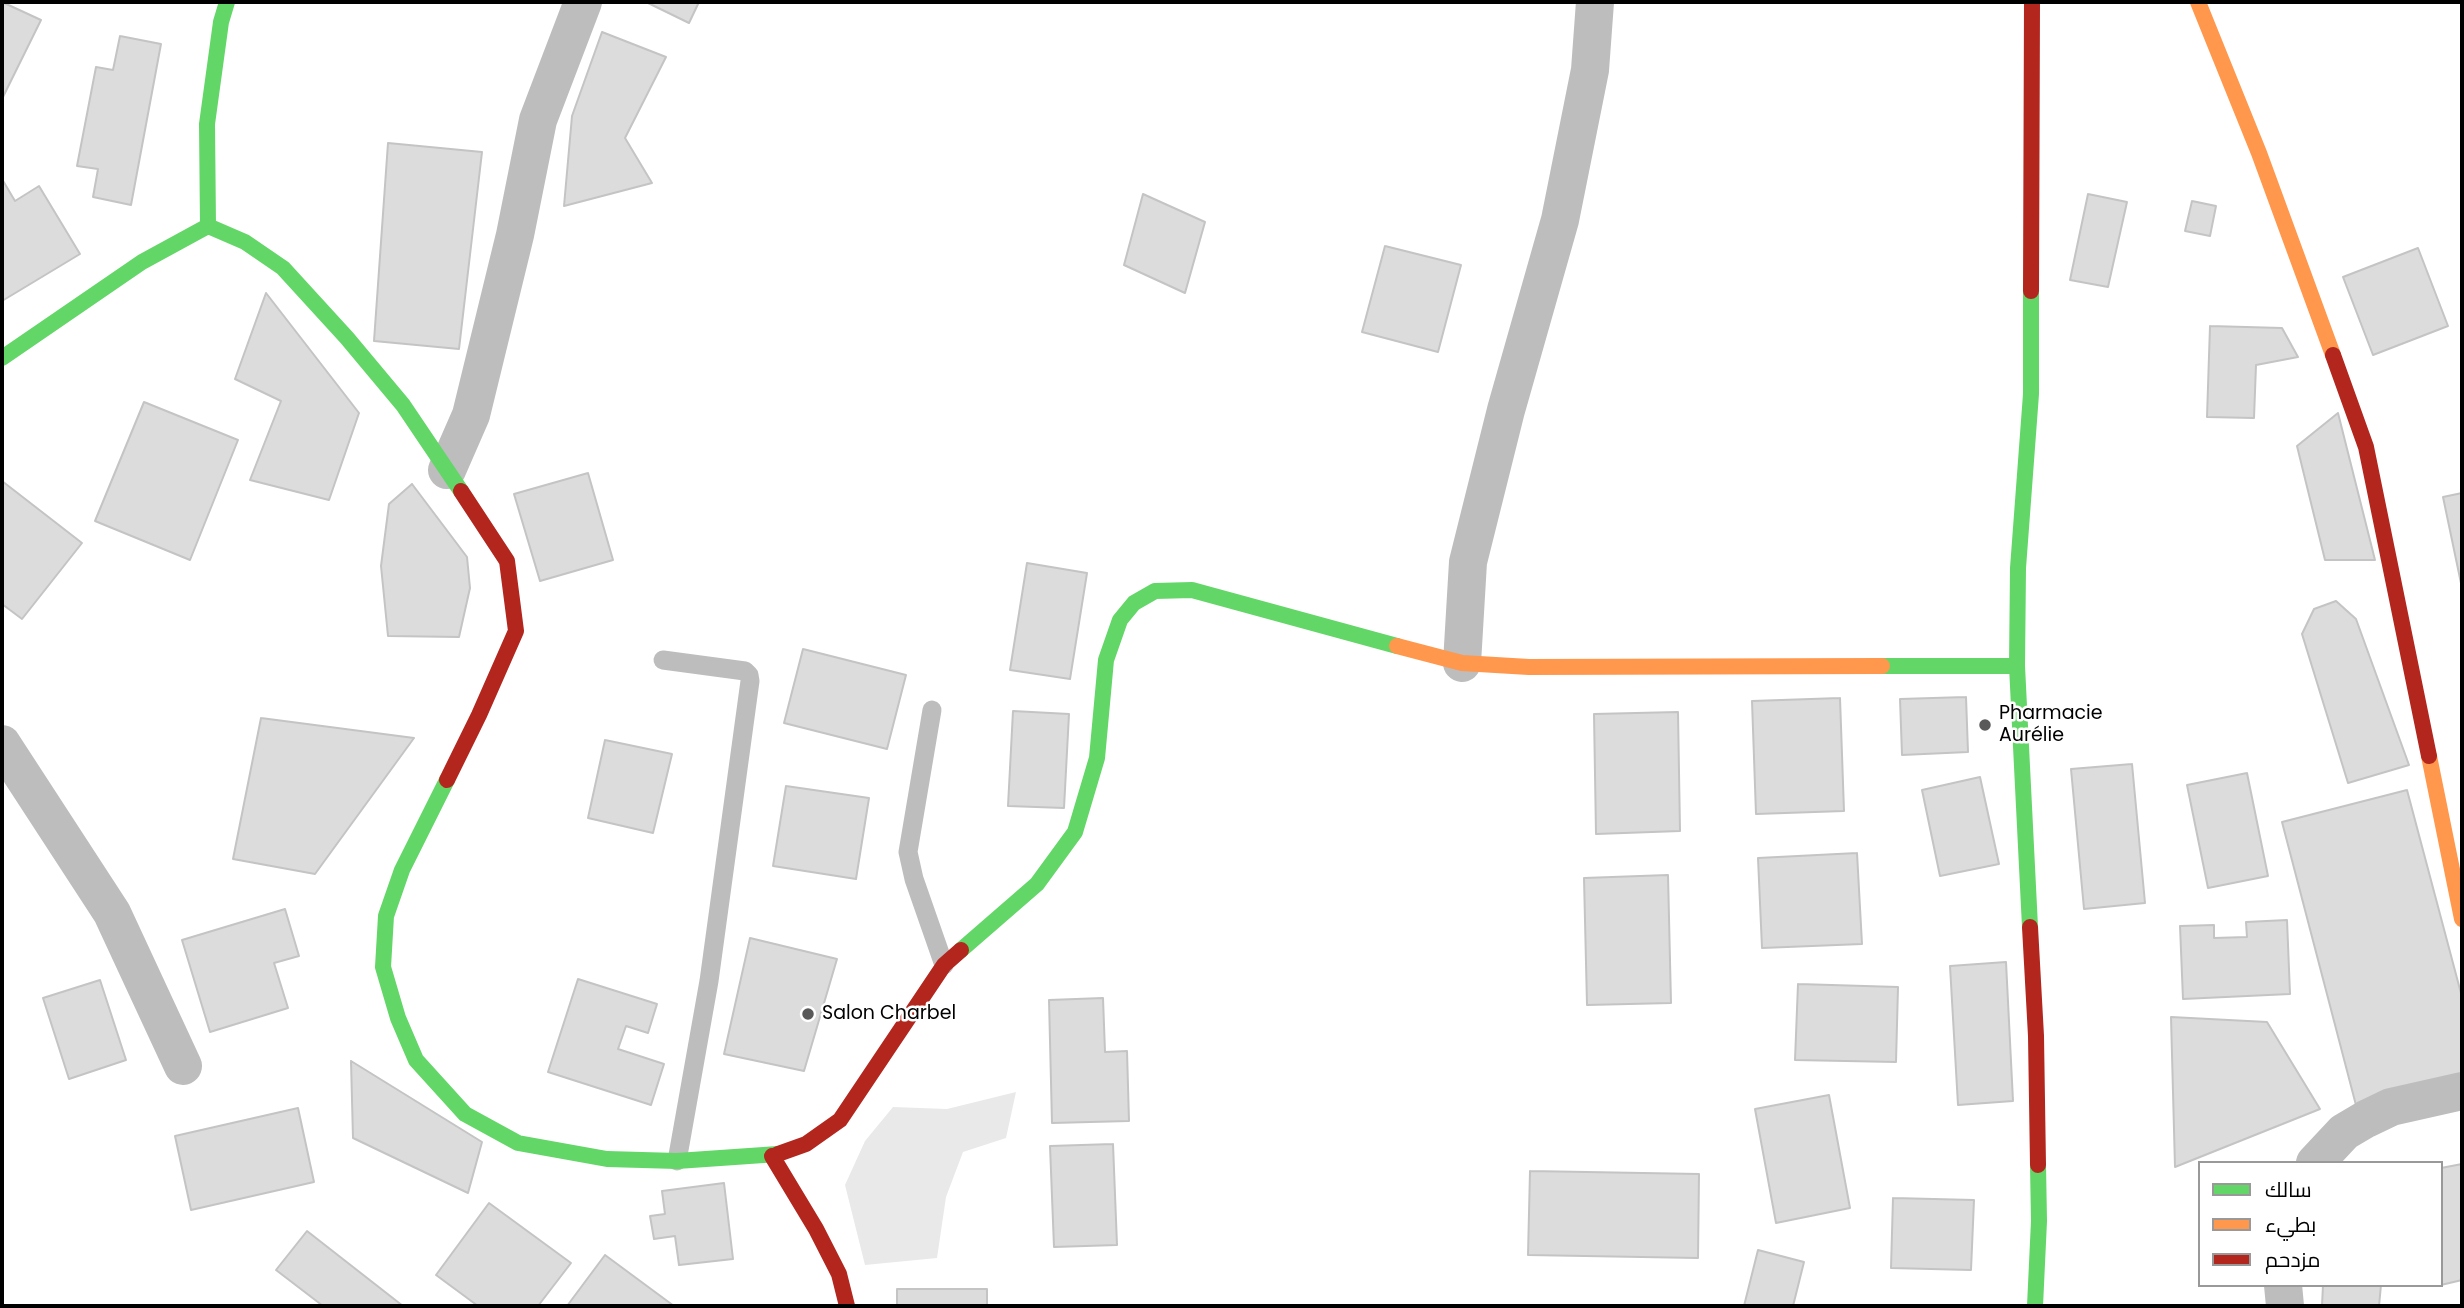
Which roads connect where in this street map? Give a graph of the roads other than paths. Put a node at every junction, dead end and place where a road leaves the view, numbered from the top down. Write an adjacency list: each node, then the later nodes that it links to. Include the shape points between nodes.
1 (227, 2): 6 (street, via 207,124)
2 (583, 2): 8 (street, via 538,120 471,415)
3 (1595, 2): 10 (street, via 1590,69 1560,220 1468,562)
4 (2032, 2): 11 (street, via 2031,394 2018,568)
5 (2198, 2): 14 (street, via 2259,153 2366,447)
6 (208, 226): 7 (street, via 142,262); 8 (street, via 245,242 283,268 404,405)
7 (2, 358)
8 (447, 470): 19 (street, via 507,561 516,631 402,870 386,916 383,967 397,1018 416,1060 465,1114 518,1143 607,1159)
9 (663, 660): 19 (lane, via 745,671 750,681 709,981)
10 (1462, 663): 11 (street, via 1542,667); 15 (street, via 1192,590 1155,591 1134,603 1120,620 1106,660 1097,758 1074,832 1037,884)
11 (2017, 666): 23 (street, via 2036,1036 2039,1221)
12 (932, 709): 15 (lane, via 908,852)
13 (2, 744): 16 (street, via 112,913)
14 (2462, 919)
15 (944, 965): 18 (street, via 841,1121 806,1144)
16 (183, 1066)
17 (2462, 1091): 20 (street, via 2391,1107 2366,1119 2344,1132)
18 (772, 1156): 19 (street); 22 (street, via 816,1228 839,1274)
19 (677, 1161)
20 (2317, 1161)
21 (2283, 1287): 24 (street)
22 (847, 1306)
23 (2035, 1306)
24 (2285, 1306)

